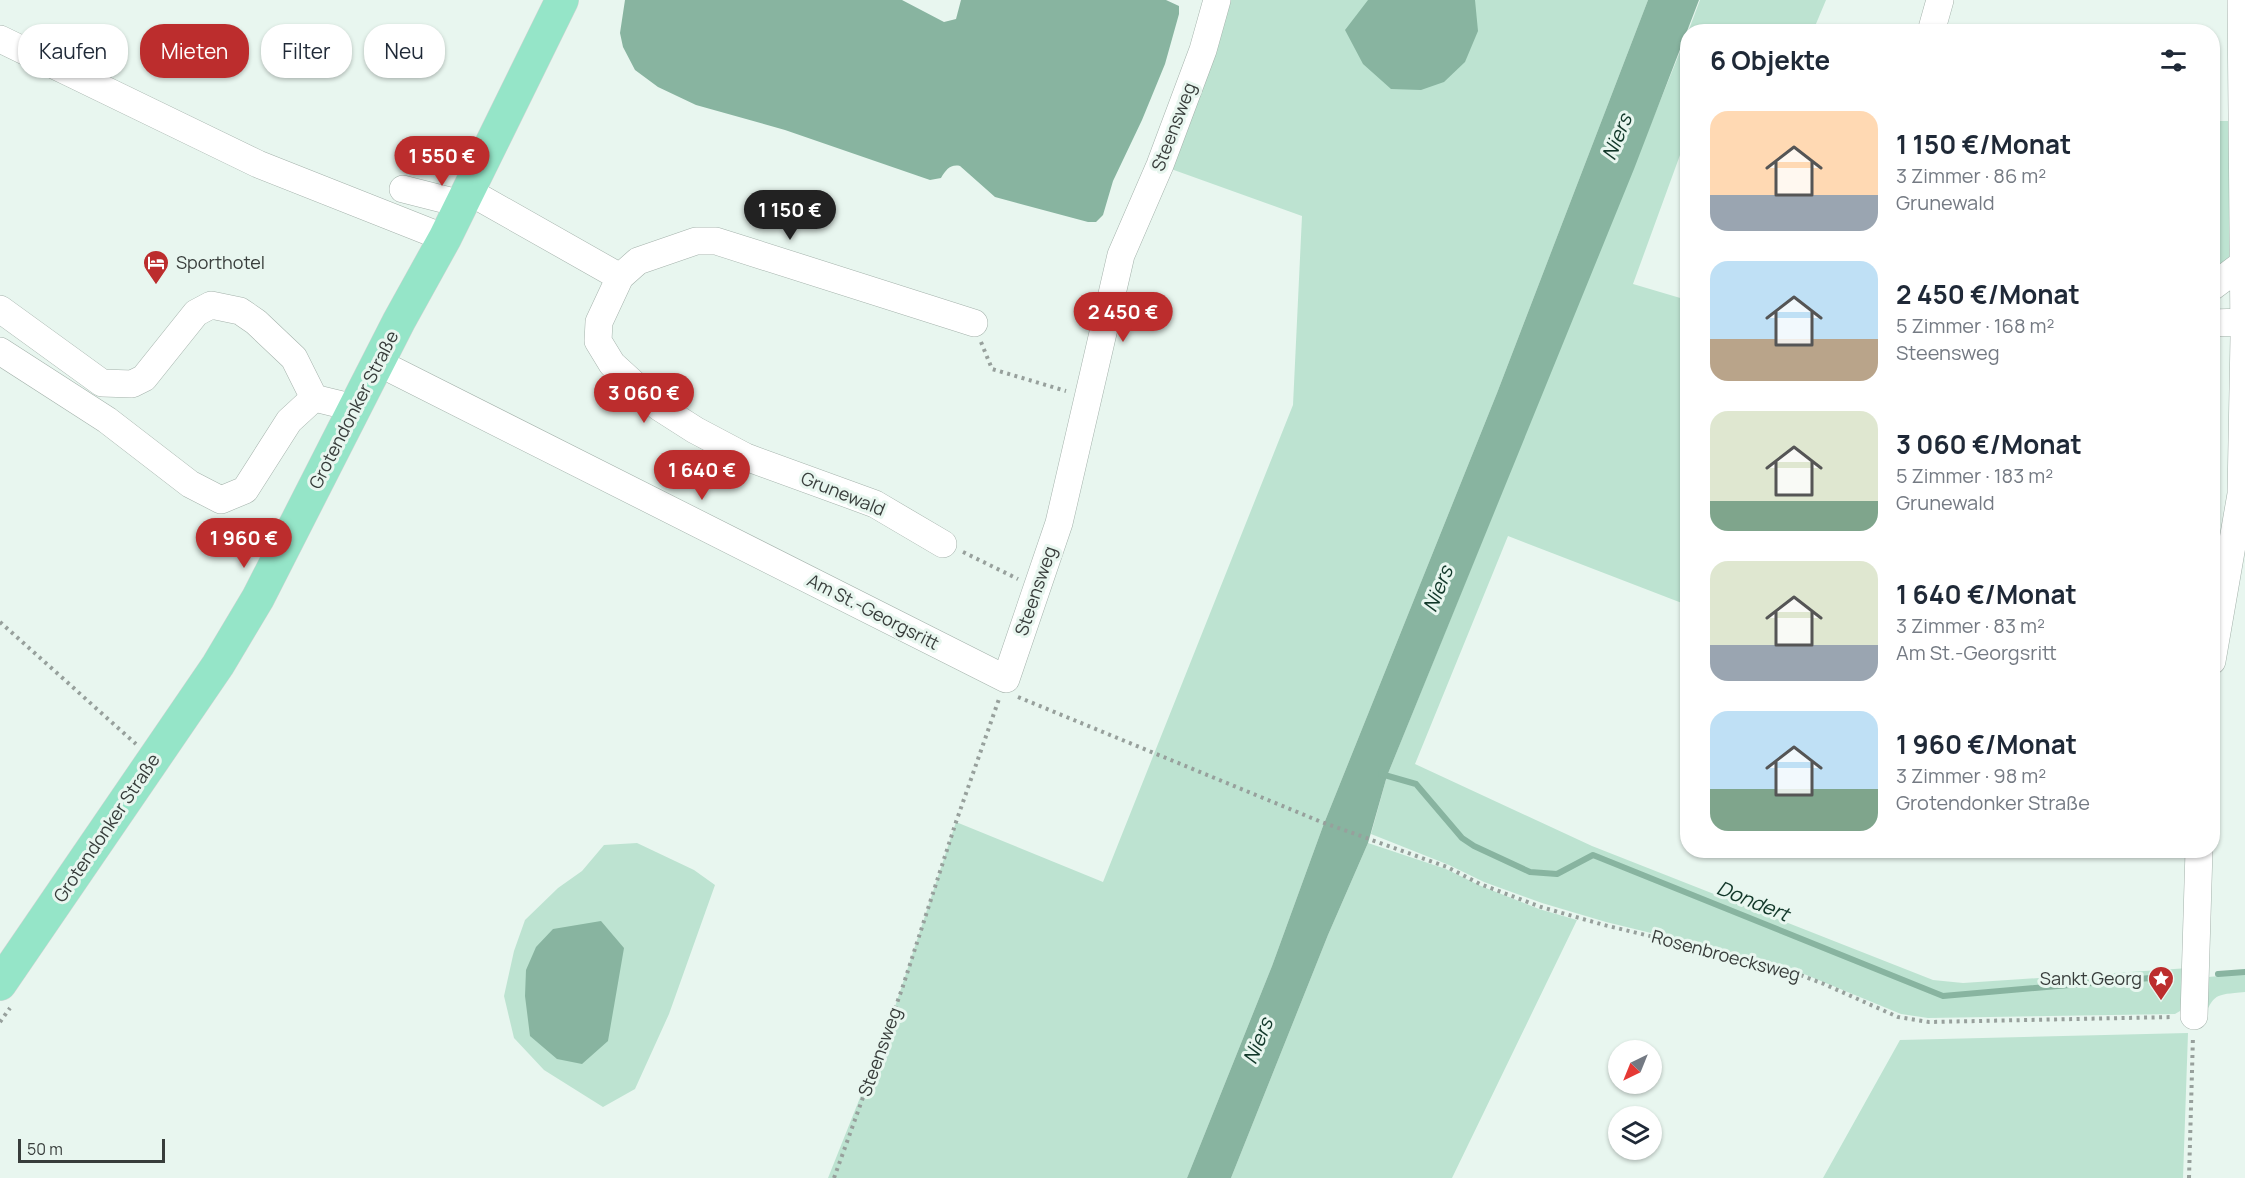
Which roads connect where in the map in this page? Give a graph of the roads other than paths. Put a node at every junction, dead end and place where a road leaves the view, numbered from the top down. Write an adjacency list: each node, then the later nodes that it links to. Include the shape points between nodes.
1 (562, 0): 8 (main road, Grotendonker Straße)
2 (1217, 0): 23 (street, Steensweg, via 1192,81 1121,255 1059,523)
3 (1940, 0): 5 (street)
4 (2241, 0): 10 (street)
5 (1933, 24)
6 (0, 39): 9 (street, via 258,164)
7 (403, 189): 8 (street)
8 (465, 198): 9 (main road, Grotendonker Straße); 11 (street)
9 (445, 238): 18 (main road, Grotendonker Straße)
10 (2244, 263): 12 (street); 14 (street)
11 (620, 277): 15 (street, Grunewald, via 638,261 696,241 716,241); 21 (street, Grunewald, via 599,322 598,341 612,364 659,407 746,457 875,504)
12 (2220, 281)
13 (0, 309): 19 (street, via 102,383 132,384 144,378 196,313 211,304 240,311 294,358)
14 (2244, 322): 16 (street); 22 (street, via 2241,494)
15 (974, 323)
16 (2220, 323)
17 (0, 351): 19 (street, via 107,420 190,484 221,500 245,490 289,421)
18 (377, 362): 20 (main road, Grotendonker Straße); 23 (street, Am St.-Georgsritt)
19 (314, 399): 20 (street)
20 (355, 408): 25 (main road, Grotendonker Straße, via 258,598 218,665)
21 (943, 544)
22 (2220, 615)
23 (1006, 679)
24 (2199, 858): 26 (street)
25 (0, 984)
26 (2194, 1016)

